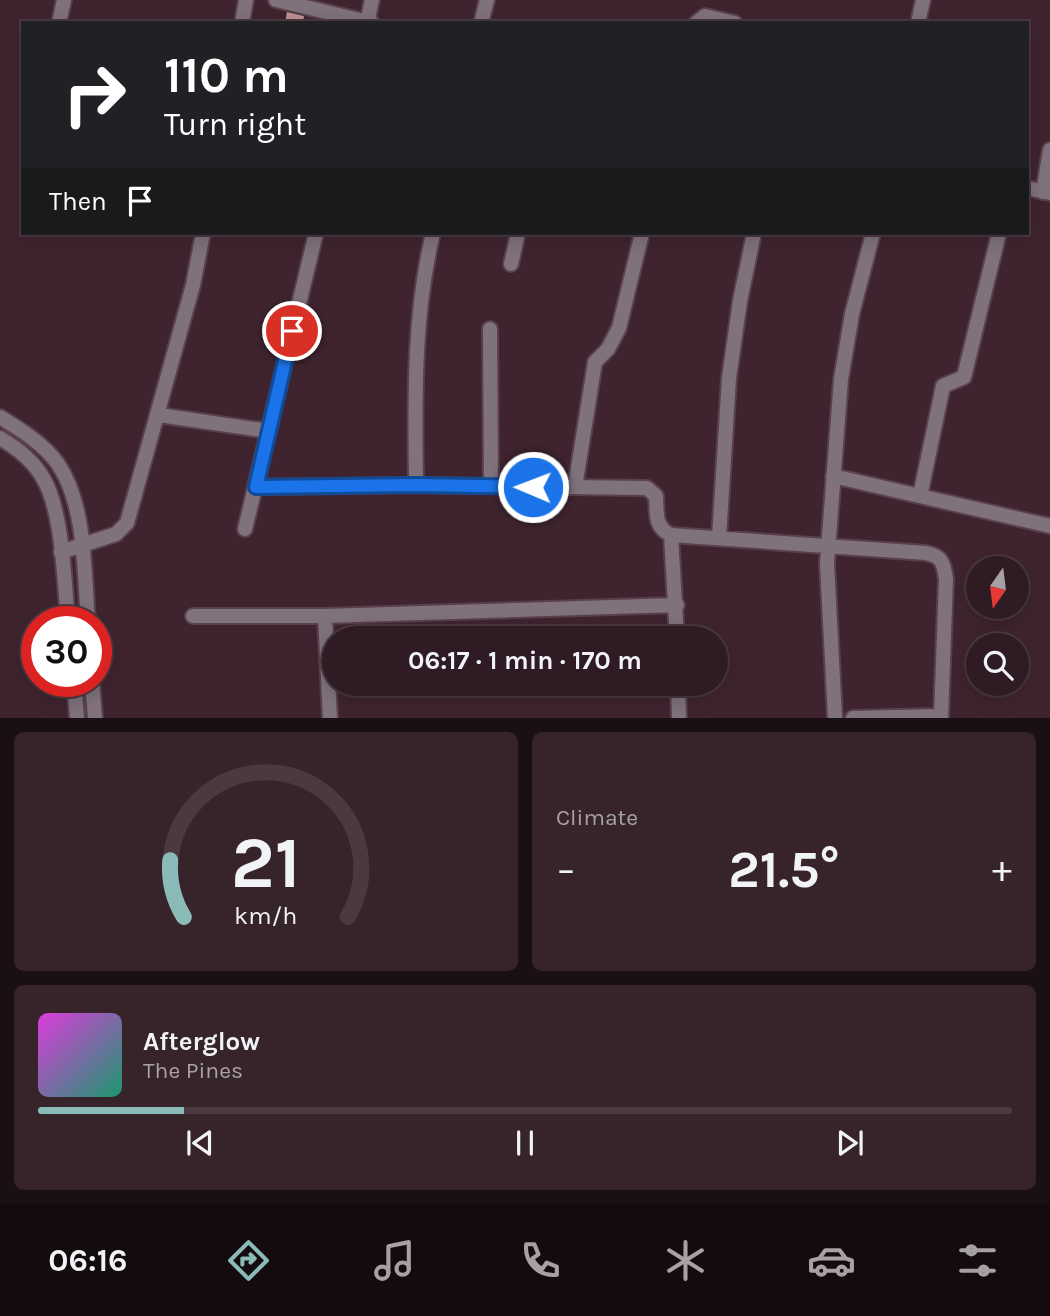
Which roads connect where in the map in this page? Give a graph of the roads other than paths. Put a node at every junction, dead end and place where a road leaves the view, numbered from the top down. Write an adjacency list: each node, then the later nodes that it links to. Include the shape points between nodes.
1 (64, 0): 7 (street)
2 (246, 0): 8 (street)
3 (276, 0): 9 (street)
4 (372, 0): 10 (street)
5 (487, 0): 11 (street)
6 (923, 0): 14 (street)
7 (59, 21)
8 (242, 21)
9 (364, 21)
10 (368, 21)
11 (482, 21)
12 (699, 21): 13 (street, via 705,16)
13 (726, 21)
14 (918, 21)
15 (1050, 150): 16 (street)
16 (1046, 192)
17 (203, 235): 27 (street)
18 (316, 235): 29 (street)
19 (433, 235): 32 (street, via 419,301 415,353)
20 (518, 235): 25 (street)
21 (642, 235): 35 (street, via 619,328 595,362)
22 (754, 235): 40 (street, via 729,378)
23 (873, 235): 31 (street, via 844,353)
24 (999, 235): 36 (street, via 964,377 943,386)
25 (511, 264)
26 (490, 329): 33 (street)
27 (159, 415): 29 (street); 41 (street, via 127,523 116,534)
28 (0, 417): 41 (street, via 57,462 74,498)
29 (268, 431): 34 (street)
30 (0, 438): 43 (street, via 31,461 44,479)
31 (833, 476): 36 (street); 42 (street)
32 (416, 485): 33 (street); 34 (street)
33 (491, 486): 35 (street)
34 (256, 487): 38 (street)
35 (575, 487): 39 (street, via 651,490 656,496 657,523)
36 (920, 496): 37 (street)
37 (1050, 526)
38 (245, 529)
39 (671, 535): 40 (street); 44 (street)
40 (719, 538): 42 (street)
41 (82, 547): 43 (street); 46 (street)
42 (828, 548): 53 (street, via 926,553 943,562); 58 (street)
43 (61, 552): 45 (street)
44 (677, 605): 48 (street); 49 (street)
45 (66, 606)
46 (87, 606)
47 (193, 616): 48 (street)
48 (325, 616): 56 (street)
49 (677, 626)
50 (678, 696): 57 (street)
51 (75, 697): 54 (street)
52 (93, 697): 55 (street)
53 (940, 717): 59 (street)
54 (77, 718)
55 (95, 718)
56 (330, 718)
57 (679, 718)
58 (835, 718)
59 (853, 718)

